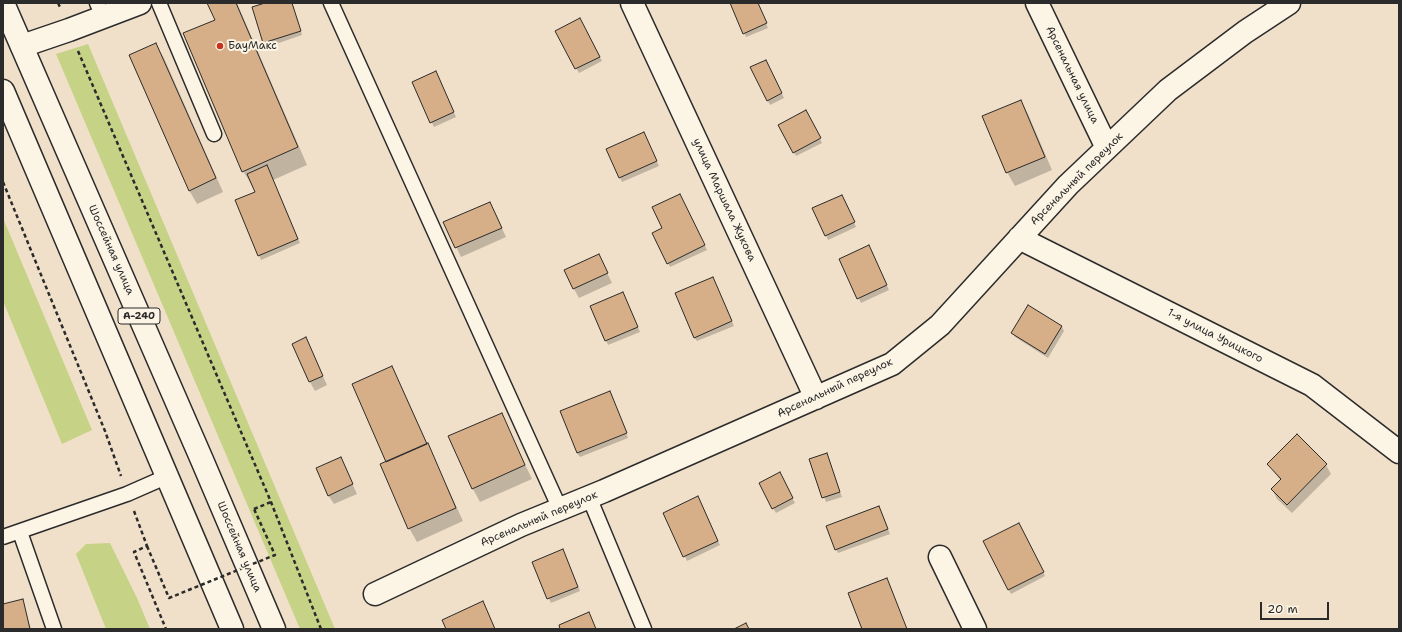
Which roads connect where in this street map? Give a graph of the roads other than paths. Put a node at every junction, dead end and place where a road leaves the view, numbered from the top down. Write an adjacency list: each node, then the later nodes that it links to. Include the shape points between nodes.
1 (3, 3): 9 (street, Шоссейная улица / А-240)
2 (140, 3): 8 (street)
3 (159, 3): 11 (lane)
4 (331, 3): 18 (lane)
5 (632, 3): 14 (street, улица Маршала Жукова)
6 (1037, 3): 12 (street, Арсенальная улица)
7 (1289, 3): 12 (street, Арсенальный переулок, via 1245,32 1168,90)
8 (100, 10): 9 (street, via 70,30)
9 (22, 46): 25 (street, Шоссейная улица / А-240)
10 (3, 91): 16 (street, А-240)
11 (214, 134)
12 (1107, 148): 13 (street, Арсенальный переулок, via 1068,185)
13 (1019, 238): 14 (street, Арсенальный переулок, via 940,324 892,364); 15 (street, 1-я улица Урицкого, via 1312,385)
14 (816, 398): 17 (street, Арсенальный переулок)
15 (1399, 452)
16 (168, 476): 19 (lane, via 127,494); 23 (street, А-240)
17 (590, 497): 18 (street, Арсенальный переулок); 26 (lane)
18 (560, 509): 22 (street, Арсенальный переулок)
19 (20, 532): 20 (lane); 24 (lane)
20 (3, 538)
21 (940, 557): 27 (street)
22 (375, 594)
23 (226, 628)
24 (54, 629)
25 (274, 629)
26 (644, 629)
27 (975, 629)

